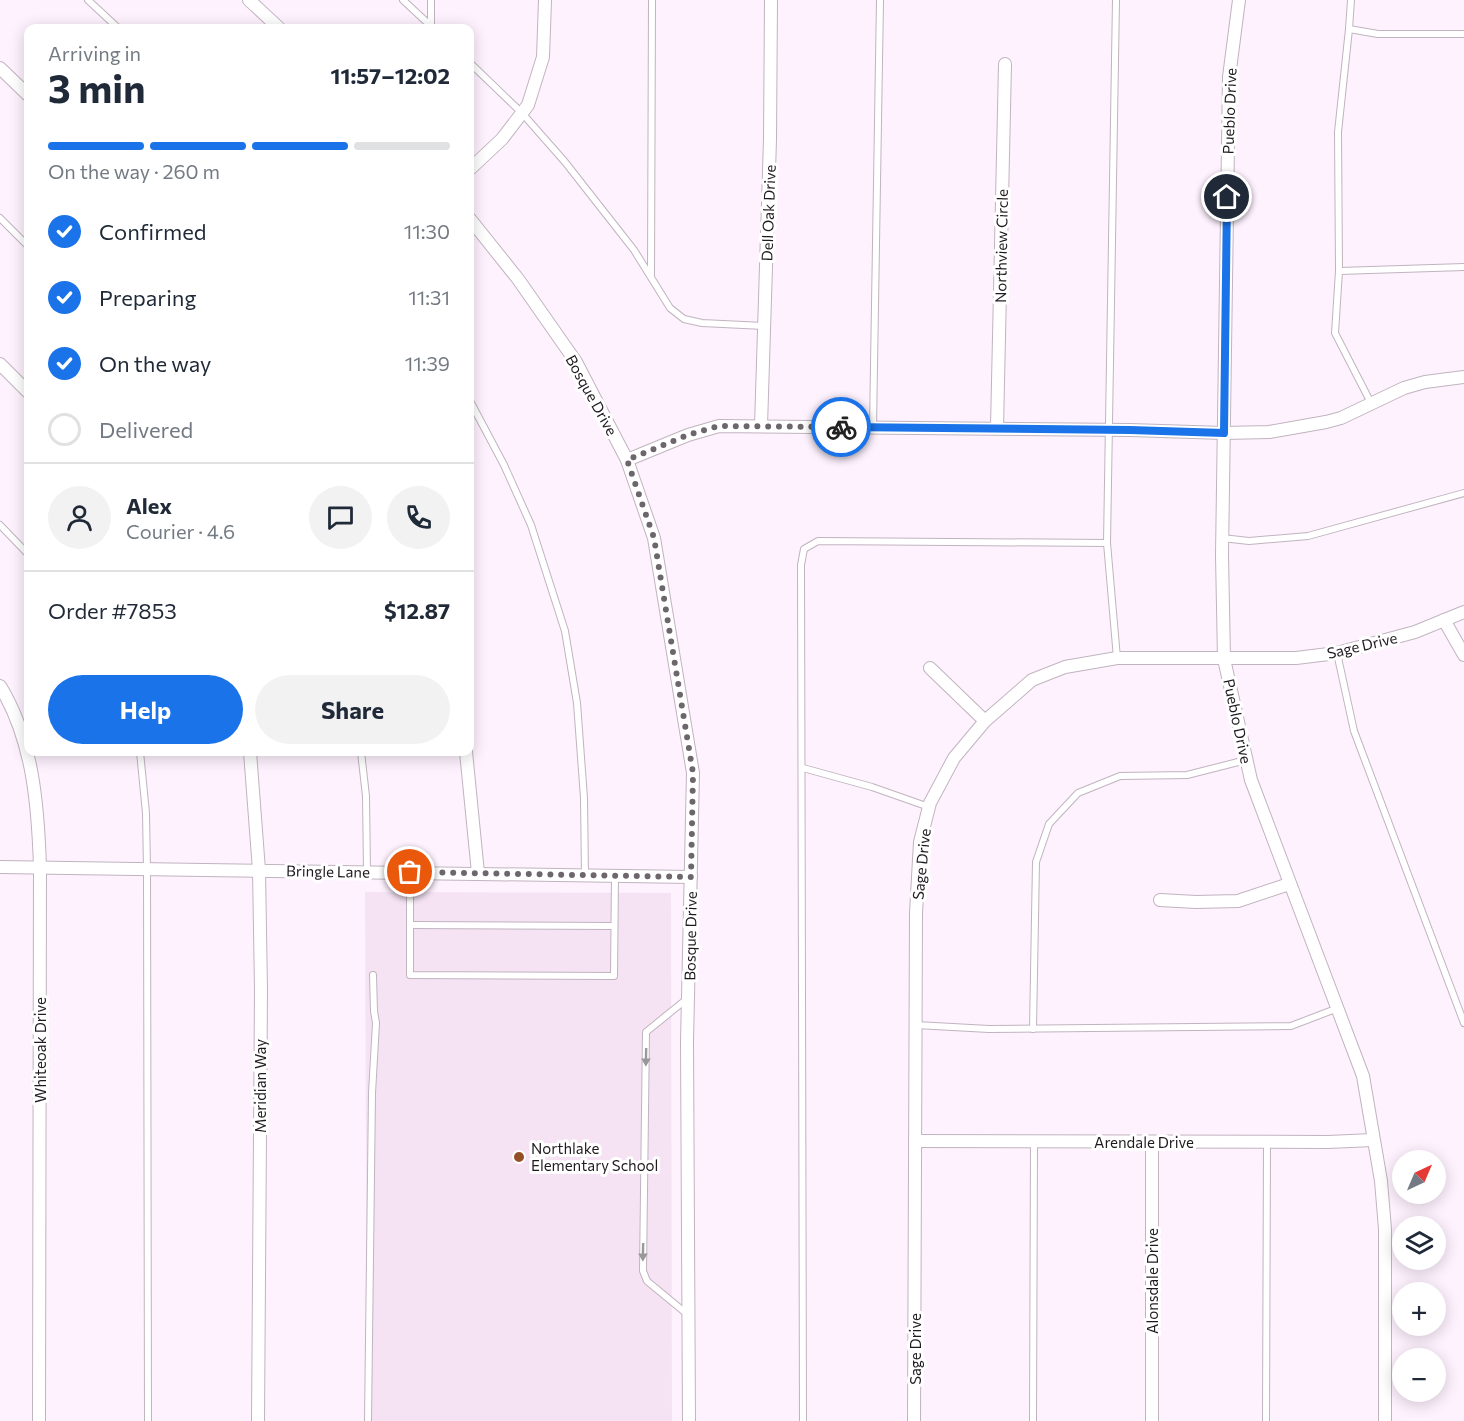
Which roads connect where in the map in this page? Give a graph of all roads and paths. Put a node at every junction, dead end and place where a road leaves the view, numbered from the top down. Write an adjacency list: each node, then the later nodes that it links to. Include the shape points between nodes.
1 (88, 0): 12 (lane)
2 (249, 0): 13 (street)
3 (403, 0): 14 (lane)
4 (431, 0): 15 (lane)
5 (545, 0): 22 (street, via 543,57)
6 (652, 0): 29 (lane)
7 (771, 0): 30 (street, Dell Oak Drive)
8 (880, 0): 37 (lane)
9 (1116, 0): 39 (lane)
10 (1239, 0): 40 (street, Pueblo Drive, via 1229,77)
11 (1351, 0): 16 (lane)
12 (114, 24)
13 (275, 24)
14 (429, 24)
15 (432, 24)
16 (1349, 29): 17 (lane, via 1378,34); 28 (lane, via 1338,132)
17 (1464, 34)
18 (1005, 64): 38 (street, Northview Circle)
19 (474, 67): 22 (lane)
20 (0, 68): 21 (street)
21 (24, 91)
22 (522, 113): 23 (street); 29 (lane, via 598,203)
23 (474, 165)
24 (0, 218): 26 (lane)
25 (474, 224): 41 (street, Bosque Drive, via 576,362)
26 (24, 242)
27 (1464, 267): 28 (lane)
28 (1339, 271): 34 (lane, via 1335,333)
29 (651, 275): 30 (lane, via 670,308 684,319)
30 (764, 326): 36 (street, Dell Oak Drive)
31 (0, 364): 33 (street)
32 (1464, 377): 34 (street, via 1425,382)
33 (24, 388)
34 (1371, 403): 40 (street, via 1326,422 1269,432)
35 (474, 409): 72 (lane, via 531,525 565,631 577,703)
36 (761, 426): 37 (street); 41 (street, via 719,426)
37 (873, 427): 38 (street)
38 (997, 428): 39 (street)
39 (1110, 430): 40 (street); 45 (lane)
40 (1224, 433): 44 (street, Pueblo Drive)
41 (627, 460): 74 (street, Bosque Drive, via 654,538 693,773)
42 (1464, 493): 44 (lane, via 1308,536 1249,541)
43 (0, 525): 46 (lane)
44 (1222, 538): 52 (street, Pueblo Drive)
45 (1107, 543): 51 (lane); 63 (lane, via 818,541 804,549)
46 (24, 550)
47 (1464, 612): 48 (street, Sage Drive)
48 (1444, 620): 49 (street, Sage Drive, via 1415,632); 50 (street)
49 (1337, 652): 52 (street, Sage Drive, via 1296,658); 82 (lane, via 1354,731)
50 (1464, 655)
51 (1117, 658): 52 (street, Sage Drive); 55 (street, Sage Drive, via 1065,666 1032,680)
52 (1224, 659): 62 (street, Pueblo Drive)
53 (930, 668): 55 (street)
54 (0, 686): 56 (street, Whiteoak Drive)
55 (986, 721): 64 (street, Sage Drive, via 954,758)
56 (24, 739)
57 (29, 756): 66 (street, Whiteoak Drive, via 39,826)
58 (140, 756): 67 (lane)
59 (250, 756): 68 (street, Meridian Way)
60 (361, 756): 69 (lane)
61 (466, 756): 71 (street)
62 (1246, 760): 75 (street, Pueblo Drive); 84 (lane, via 1187,775 1120,776 1078,793 1049,824 1036,862)
63 (803, 768): 64 (lane, via 872,786); 96 (lane)
64 (929, 807): 83 (street, Sage Drive, via 920,842)
65 (0, 867): 66 (street, Bringle Lane)
66 (40, 867): 67 (street, Bringle Lane); 91 (street, Whiteoak Drive)
67 (147, 869): 68 (street, Bringle Lane); 92 (lane)
68 (259, 870): 69 (street, Bringle Lane); 93 (street, Meridian Way)
69 (367, 871): 70 (street, Bringle Lane)
70 (410, 872): 71 (street, Bringle Lane); 77 (lane)
71 (478, 873): 72 (street, Bringle Lane)
72 (585, 876): 73 (street, Bringle Lane)
73 (615, 876): 74 (street, Bringle Lane); 78 (lane)
74 (691, 877): 80 (street, Bosque Drive)
75 (1289, 884): 76 (street, via 1238,901); 81 (street, Pueblo Drive)
76 (1160, 900)
77 (410, 925): 78 (lane); 78 (lane, via 410,975 602,976 614,976)
78 (615, 926)
79 (373, 975): 94 (lane, via 376,1023)
80 (688, 997): 90 (street, Bosque Drive); 90 (lane, one-way to 90, via 646,1032 642,1271 646,1281)
81 (1338, 1008): 84 (lane, via 1291,1026); 85 (street, Pueblo Drive, via 1363,1076)
82 (1464, 1023)
83 (916, 1025): 84 (lane); 86 (street, Sage Drive)
84 (1033, 1029)
85 (1373, 1140): 89 (street, Arendale Drive); 101 (street, Pueblo Drive, via 1385,1229)
86 (915, 1141): 87 (street, Arendale Drive); 97 (street, Sage Drive)
87 (1034, 1141): 88 (street, Arendale Drive); 98 (lane)
88 (1152, 1142): 89 (street, Arendale Drive); 99 (street, Alonsdale Drive)
89 (1267, 1142): 100 (lane)
90 (688, 1315): 95 (street, Bosque Drive)
91 (39, 1421)
92 (148, 1421)
93 (258, 1421)
94 (368, 1421)
95 (688, 1421)
96 (803, 1421)
97 (914, 1421)
98 (1033, 1421)
99 (1152, 1421)
100 (1266, 1421)
101 (1385, 1421)

